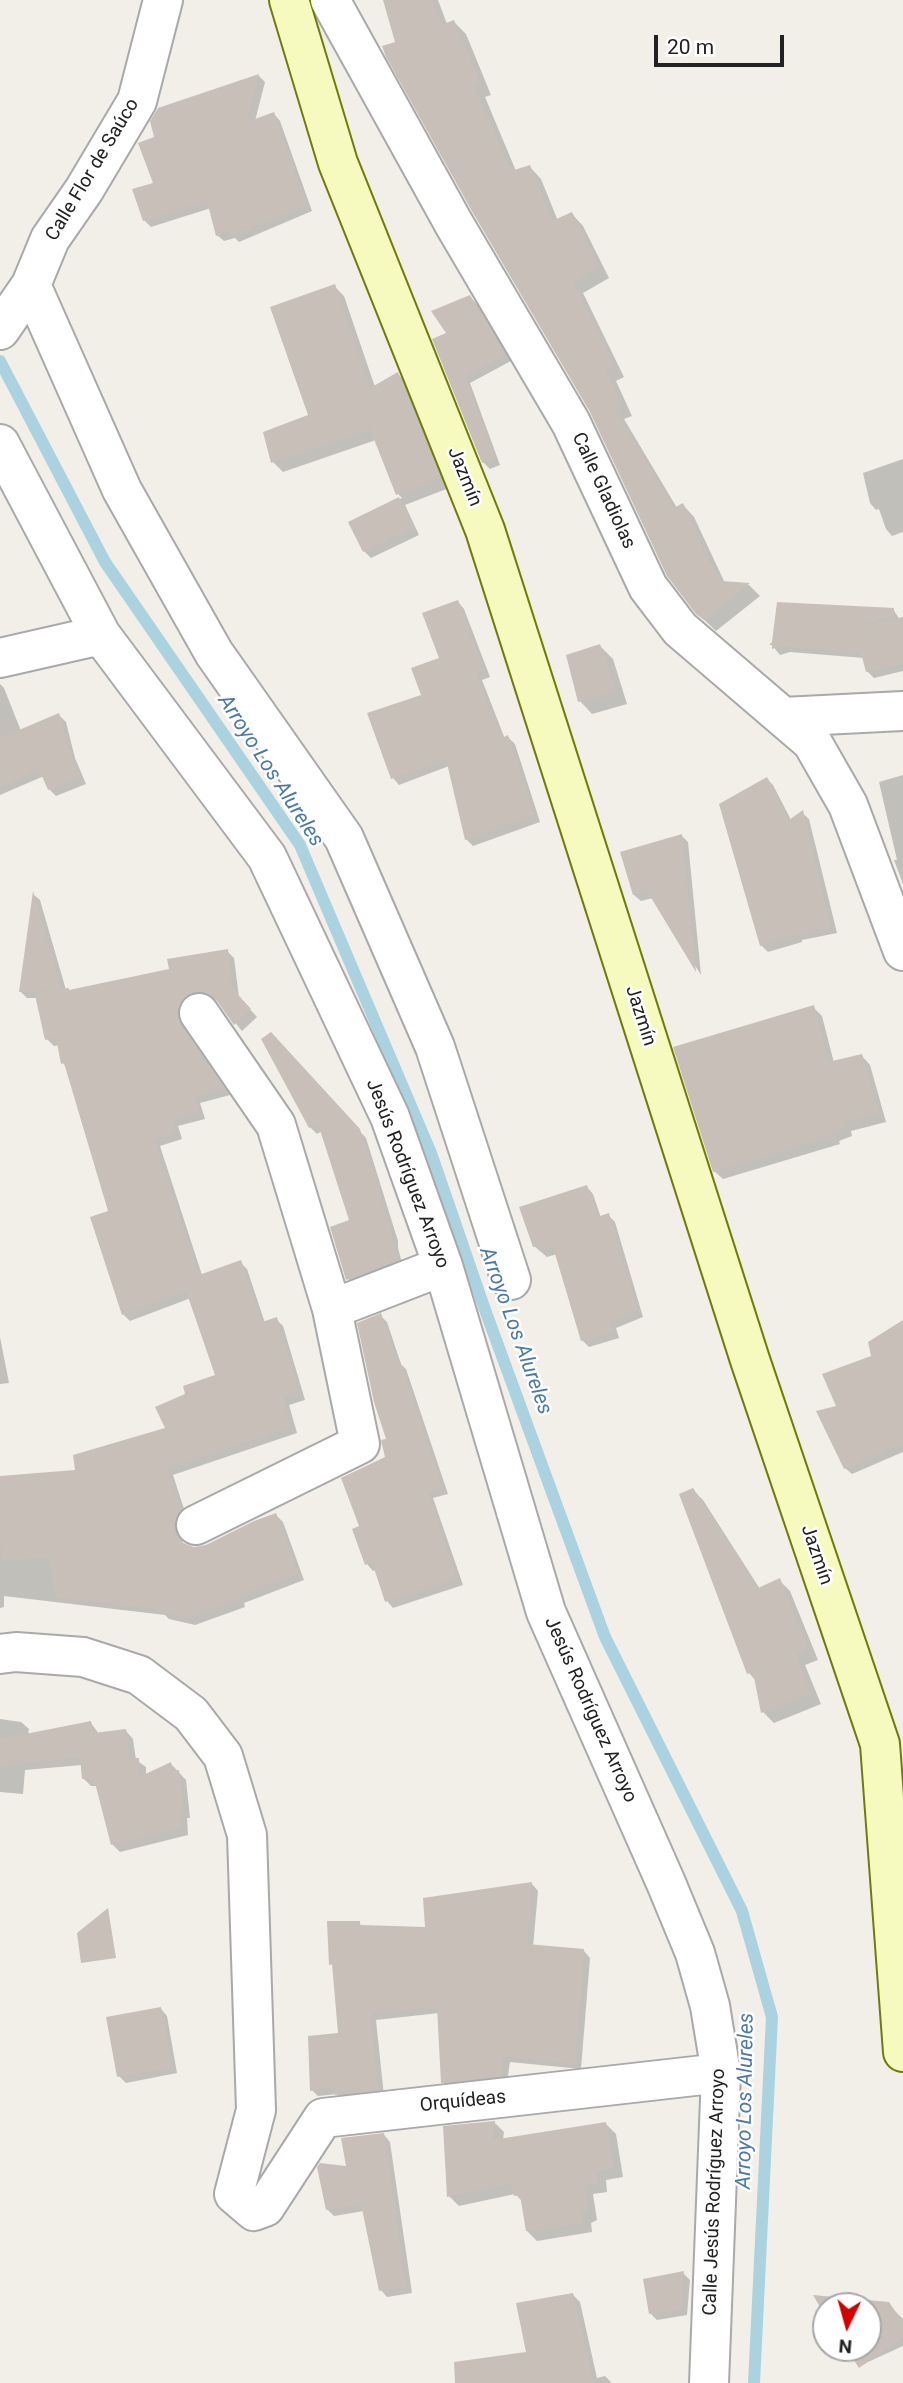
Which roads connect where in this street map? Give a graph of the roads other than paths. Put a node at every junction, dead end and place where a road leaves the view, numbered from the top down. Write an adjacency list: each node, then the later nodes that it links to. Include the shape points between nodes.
1 (163, 0): 4 (street, Calle Flor de Saúco, via 137,101 50,239)
2 (289, 0): 19 (main road, Jazmín, via 338,163 485,530 750,1360 880,1744)
3 (330, 0): 10 (street, Calle Gladiolas, via 571,423 648,587 680,629)
4 (32, 285): 5 (street, Calle Flor de Saúco); 14 (street, via 122,490 214,653 344,838 435,1047)
5 (0, 329)
6 (0, 444): 7 (street, Jesús Rodríguez Arroyo)
7 (101, 635): 8 (street); 13 (street, Jesús Rodríguez Arroyo, via 267,857 390,1117)
8 (0, 658)
9 (903, 711): 10 (street)
10 (783, 718): 11 (street, Calle Gladiolas, via 812,742 848,805)
11 (903, 951)
12 (199, 1013): 15 (street, via 276,1125)
13 (443, 1266): 15 (street); 18 (street, Jesús Rodríguez Arroyo, via 546,1612)
14 (511, 1280)
15 (332, 1309): 16 (street, via 360,1444)
16 (196, 1525)
17 (0, 1654): 20 (street, Orquídeas, via 83,1657 139,1675 191,1714 223,1756 247,1835 256,2110 234,2194 254,2211 265,2207 323,2118)
18 (666, 1883): 20 (street, Calle Jesús Rodríguez Arroyo, via 695,1953)
19 (903, 2052)
20 (721, 2073): 21 (street, Calle Jesús Rodríguez Arroyo)
21 (709, 2383)

